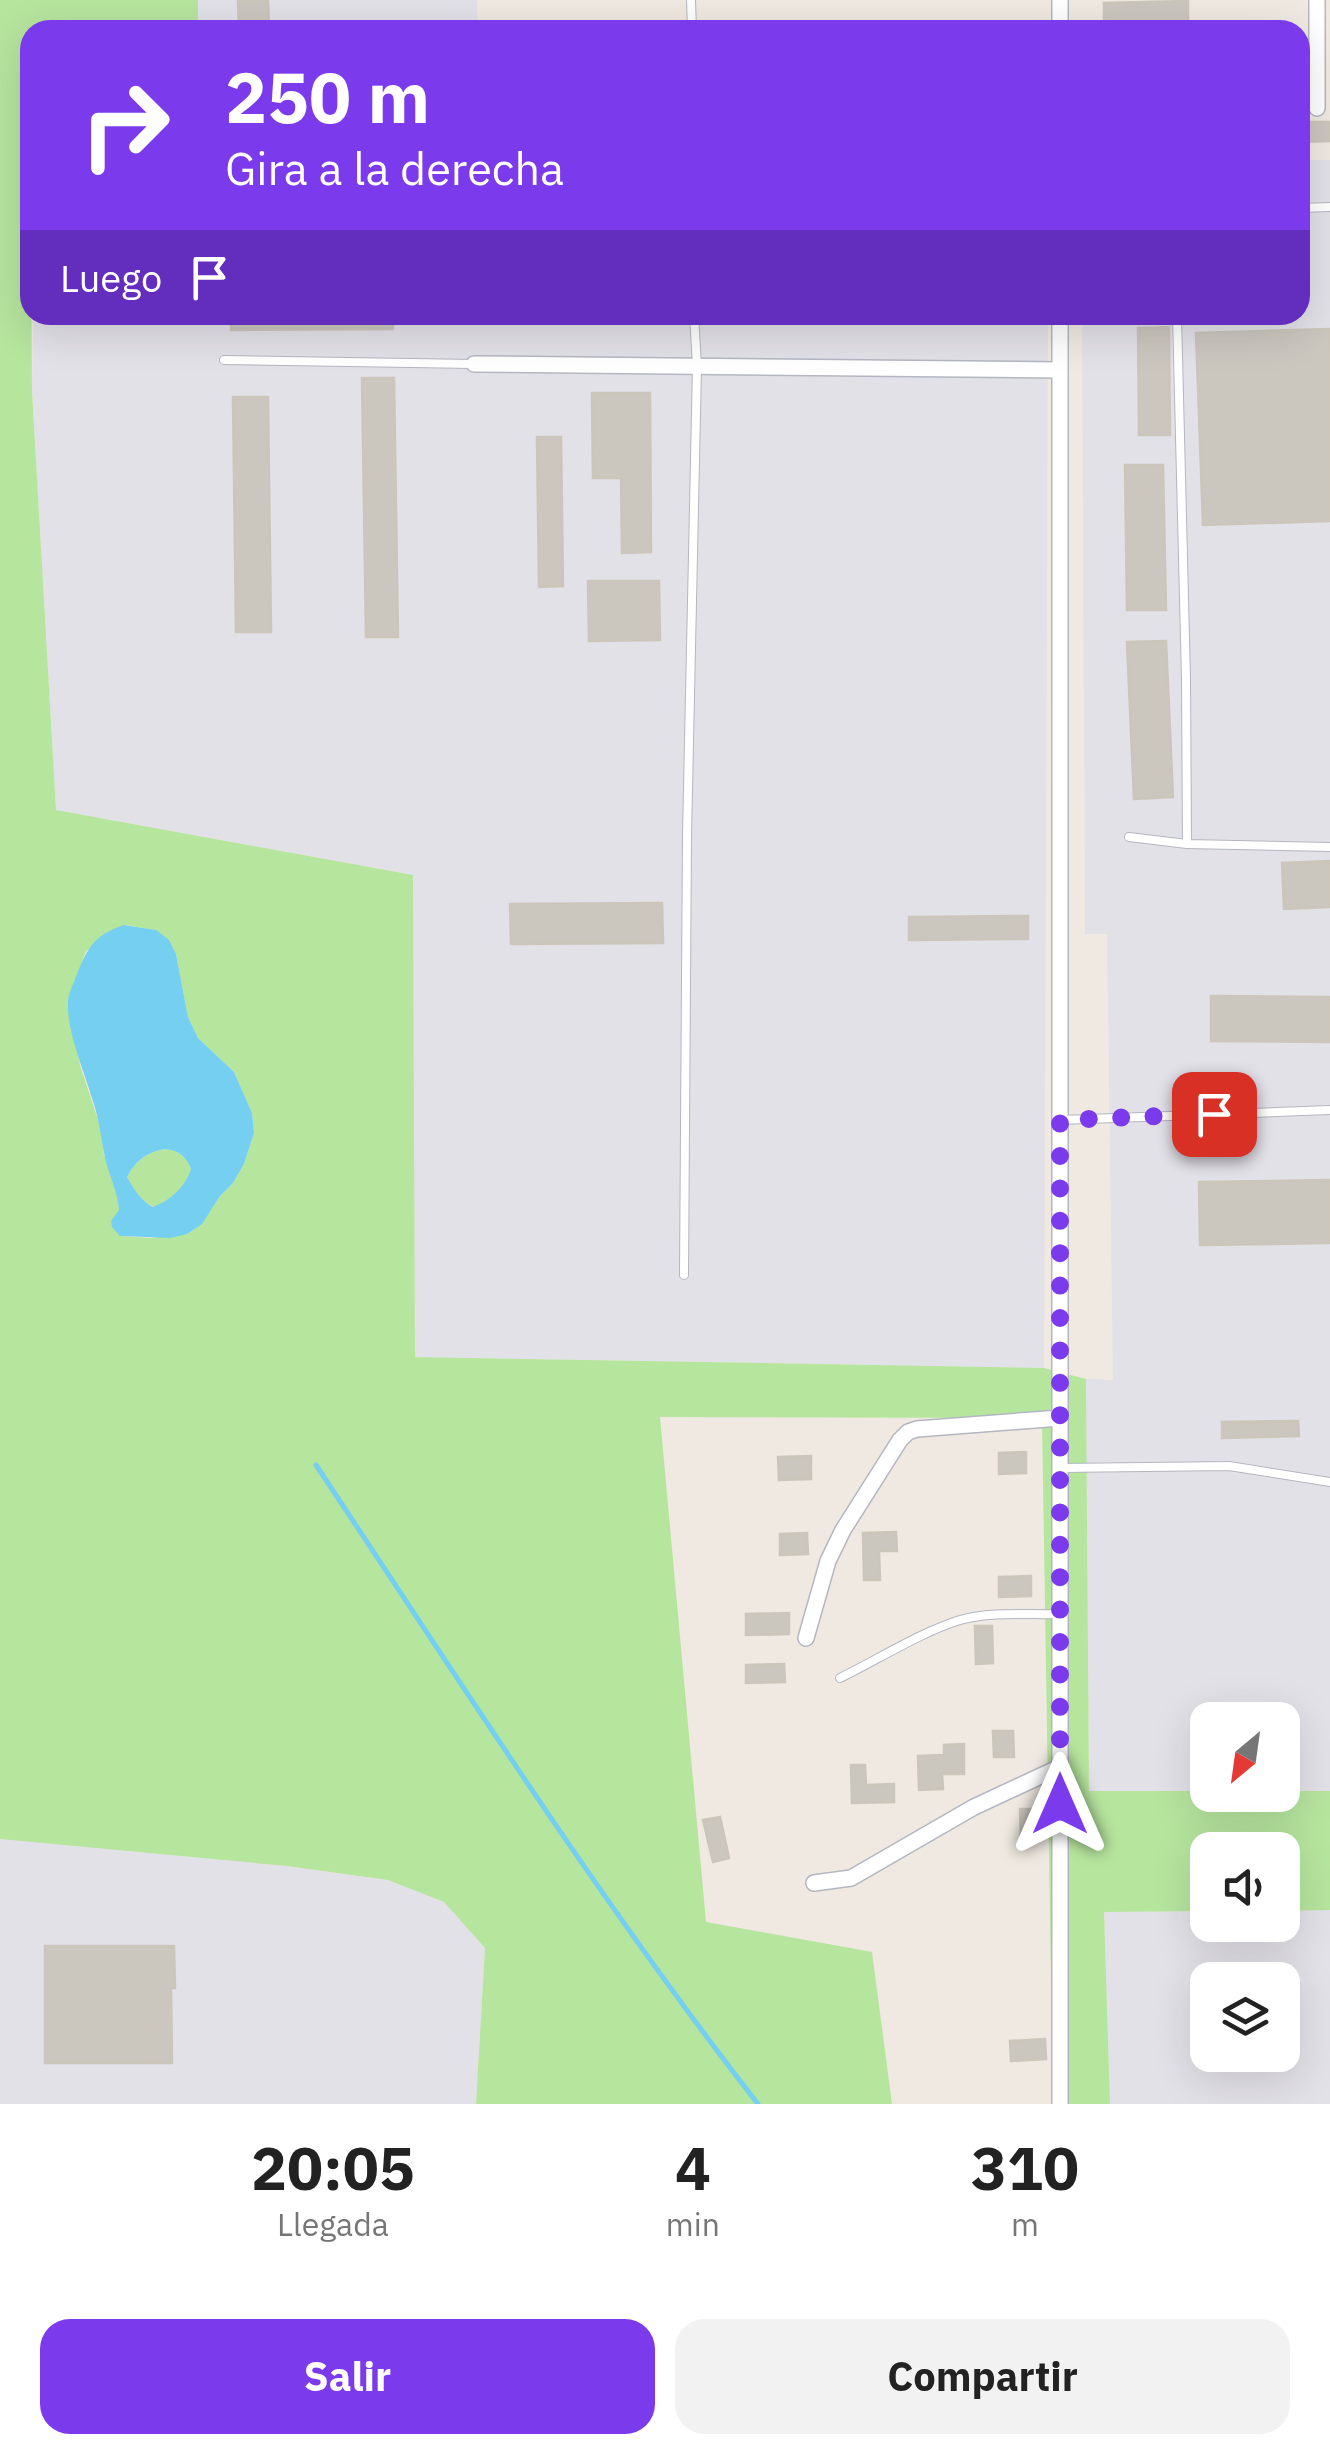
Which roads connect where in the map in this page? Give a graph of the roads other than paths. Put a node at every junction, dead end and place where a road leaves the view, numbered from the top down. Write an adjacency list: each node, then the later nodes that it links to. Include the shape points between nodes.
1 (1316, 0): 2 (street)
2 (1318, 108)
3 (695, 325): 8 (lane)
4 (1060, 325): 9 (street)
5 (1177, 325): 11 (lane)
6 (224, 360): 7 (lane)
7 (474, 364): 8 (street)
8 (698, 366): 9 (street); 15 (lane)
9 (1060, 370): 14 (street)
10 (1129, 837): 11 (lane)
11 (1187, 844): 12 (lane)
12 (1330, 847)
13 (1330, 1110): 14 (lane)
14 (1060, 1120): 16 (street)
15 (684, 1275)
16 (1060, 1418): 17 (street); 20 (street, via 908,1432 843,1530)
17 (1060, 1468): 18 (lane, via 1229,1466); 19 (street)
18 (1330, 1482)
19 (1060, 1614): 21 (lane, via 962,1620); 22 (street)
20 (806, 1638)
21 (840, 1678)
22 (1060, 1767): 23 (street, via 974,1806 851,1878); 24 (street)
23 (814, 1883)
24 (1060, 2104)

